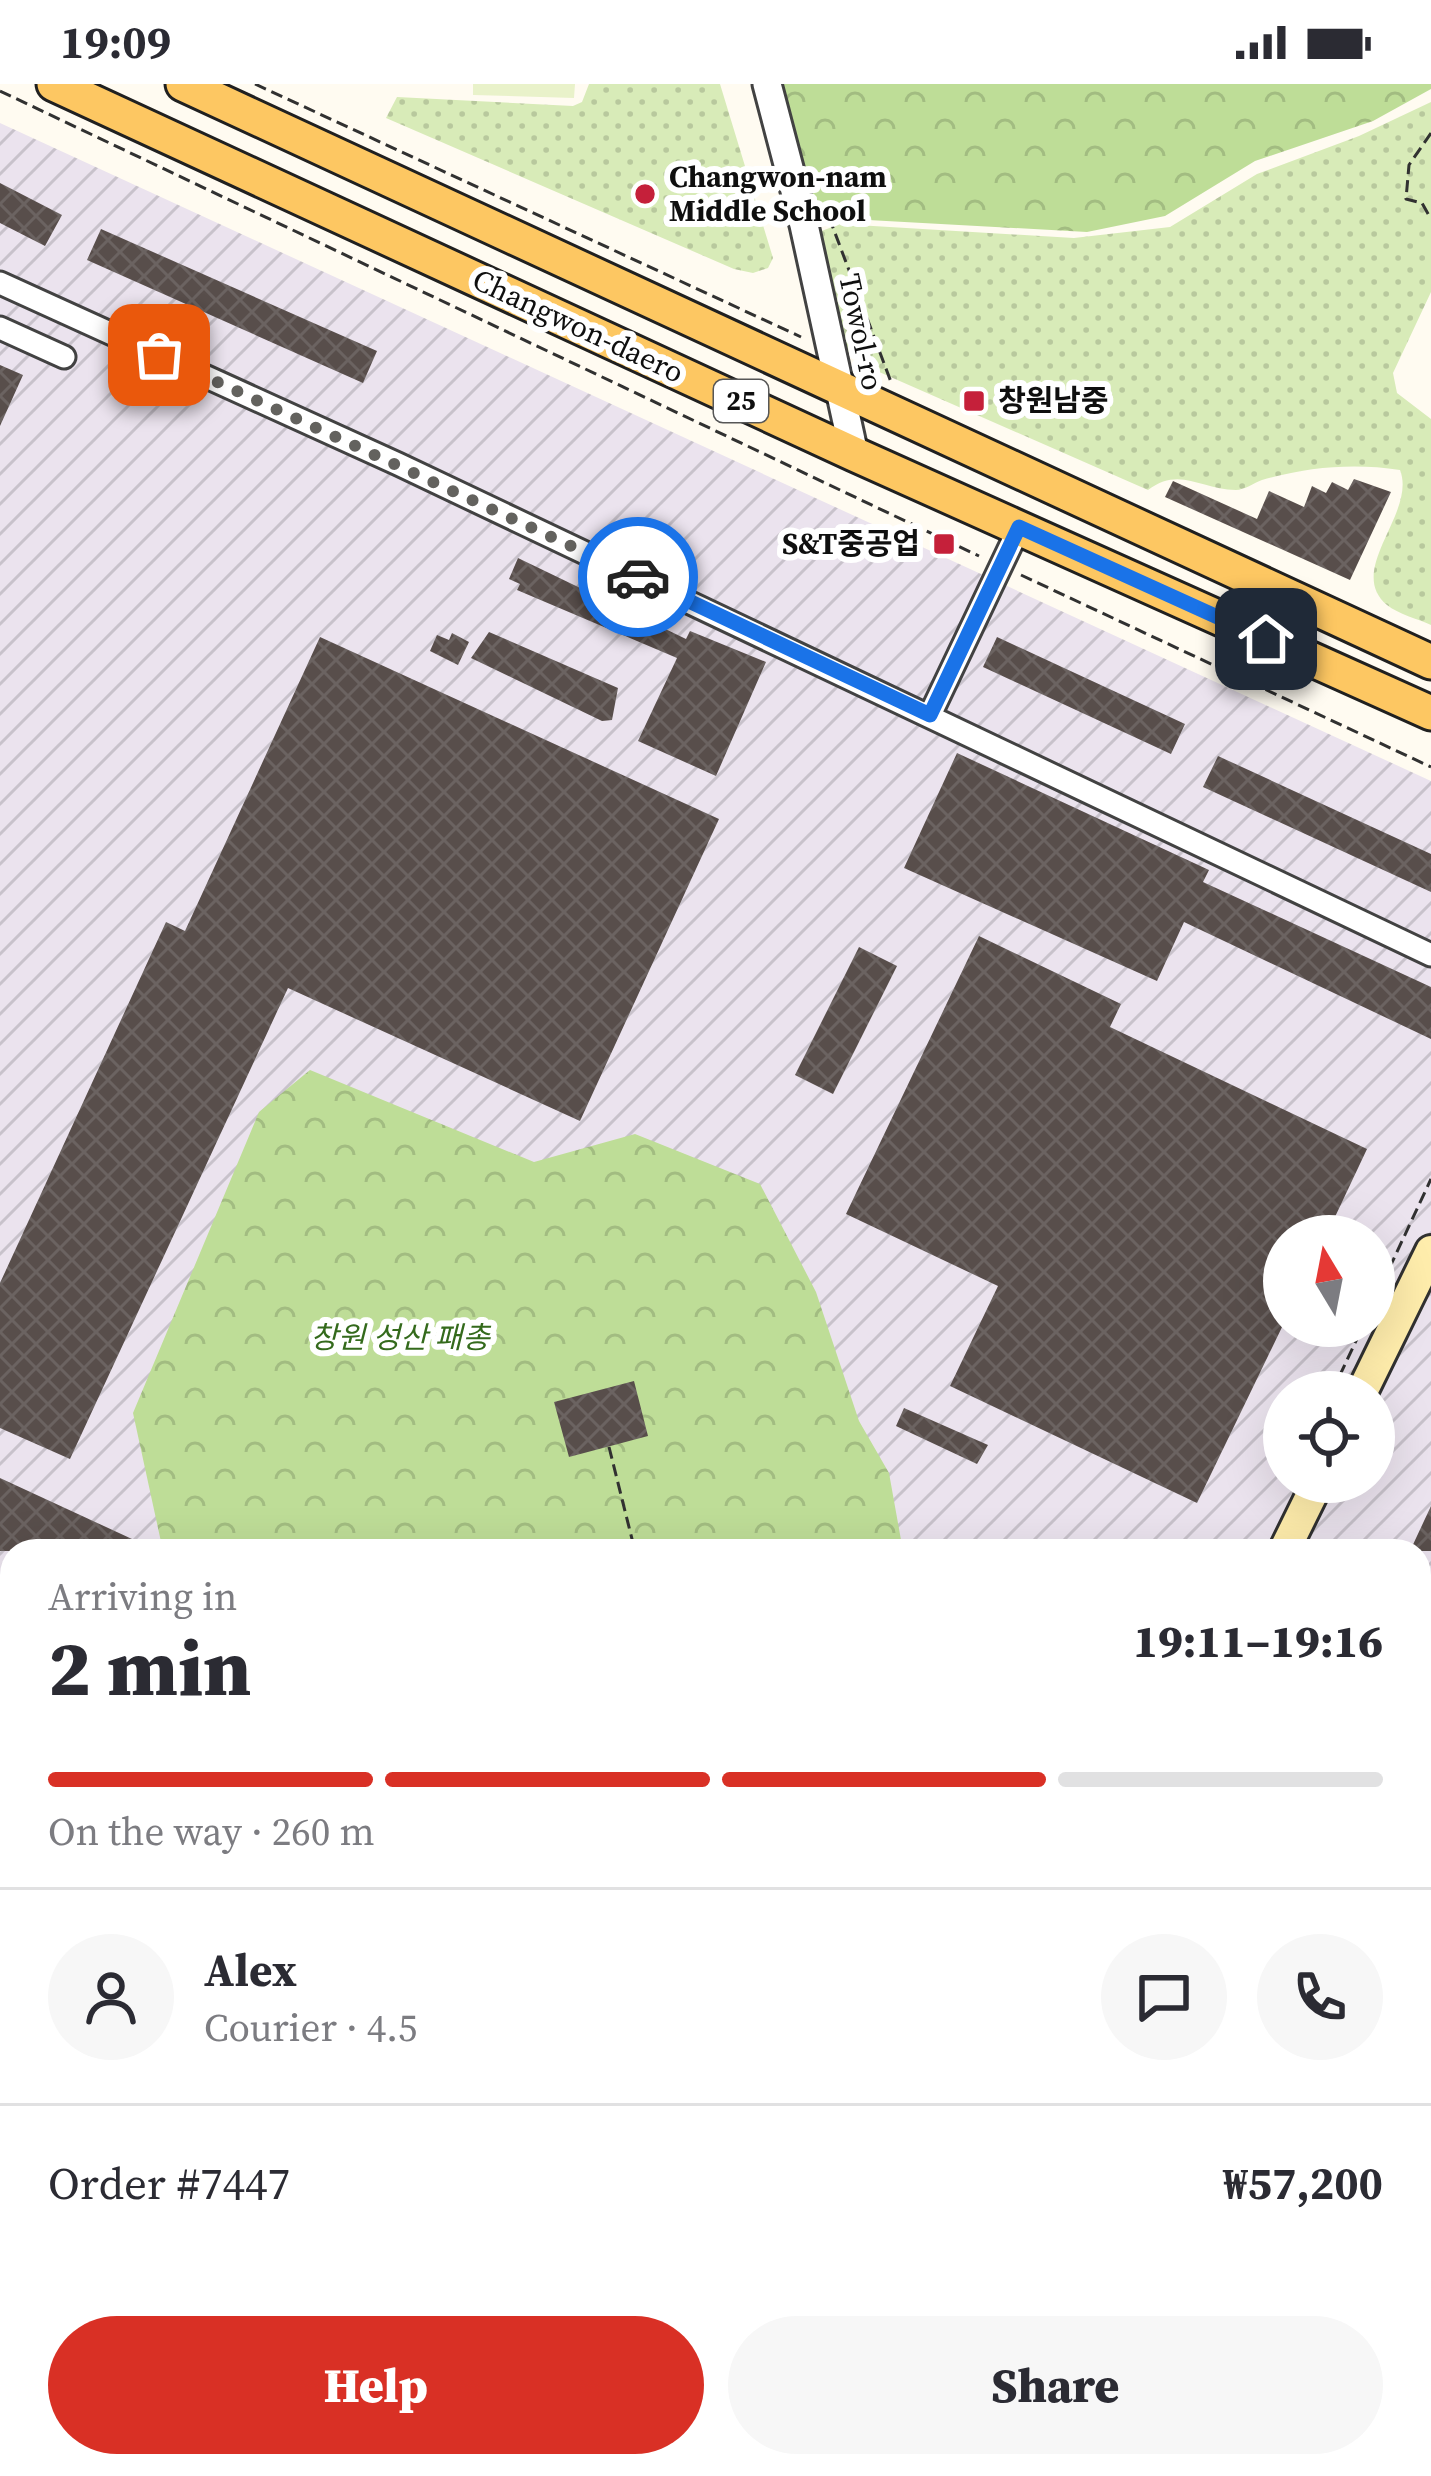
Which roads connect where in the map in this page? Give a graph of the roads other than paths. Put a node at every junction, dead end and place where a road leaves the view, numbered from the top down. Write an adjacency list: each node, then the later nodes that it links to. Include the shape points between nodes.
1 (54, 84): 8 (main road, Changwon-daero / 25)
2 (183, 84): 7 (main road, Changwon-daero / 25)
3 (767, 84): 7 (street, Towol-ro)
4 (0, 283): 12 (street)
5 (0, 328): 6 (street)
6 (64, 357)
7 (840, 391): 8 (street, Towol-ro); 10 (main road, Changwon-daero / 25)
8 (854, 454): 9 (main road, Changwon-daero / 25)
9 (1019, 527): 11 (main road, Changwon-daero / 25); 12 (street)
10 (1431, 662)
11 (1431, 713)
12 (930, 715): 13 (street)
13 (1431, 955)
14 (1431, 1251): 15 (main road)
15 (1372, 1371)
16 (1308, 1503): 17 (main road)
17 (1290, 1539)

